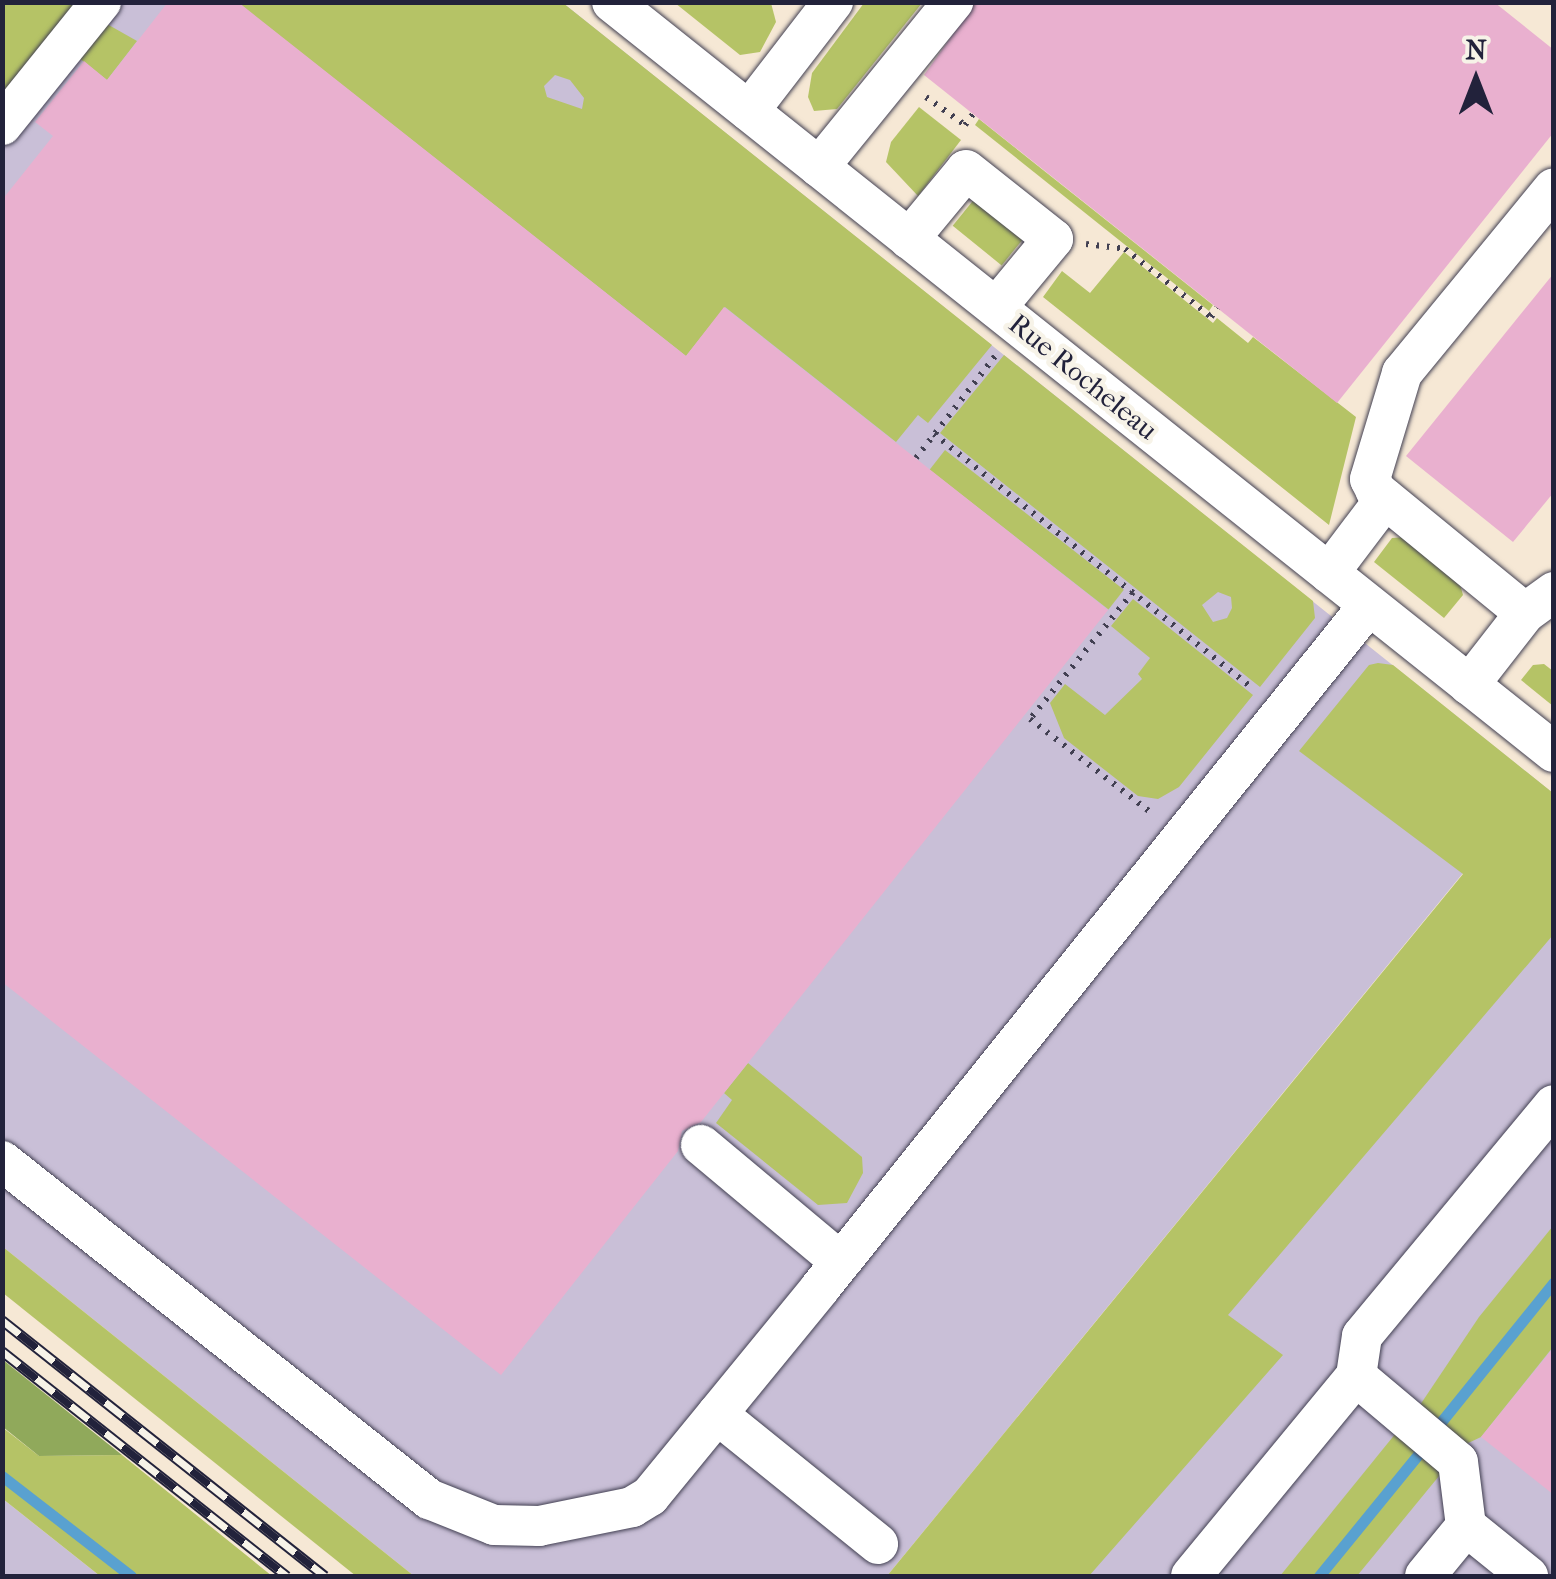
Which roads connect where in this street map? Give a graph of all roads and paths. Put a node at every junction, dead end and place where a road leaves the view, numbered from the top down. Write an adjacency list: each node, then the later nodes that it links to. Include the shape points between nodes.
1 (101, 2): 8 (street)
2 (612, 2): 6 (street, Rue Rocheleau)
3 (833, 2): 6 (street)
4 (953, 2): 5 (street)
5 (908, 94): 7 (path, via 965,125); 9 (street)
6 (749, 111): 9 (street, Rue Rocheleau)
7 (974, 114)
8 (2, 126)
9 (820, 167): 11 (street, Rue Rocheleau)
10 (1554, 188): 18 (street, via 1402,373 1370,479)
11 (909, 239): 13 (street, Rue Rocheleau); 13 (street, via 966,170 1053,238)
12 (1125, 249): 14 (path, via 1211,317)
13 (996, 308): 19 (street, Rue Rocheleau)
14 (1217, 308)
15 (999, 351): 16 (path)
16 (934, 434): 17 (path); 20 (path)
17 (916, 458)
18 (1386, 499): 19 (street); 21 (street)
19 (1329, 573): 22 (street, Rue Rocheleau)
20 (1133, 592): 24 (path); 26 (path, via 1030,719)
21 (1539, 603): 23 (street)
22 (1369, 605): 23 (street, Rue Rocheleau); 26 (street)
23 (1469, 685): 25 (street, Rue Rocheleau)
24 (1258, 691)
25 (1554, 752)
26 (1182, 837): 30 (street)
27 (1554, 1105): 31 (street, via 1362,1336)
28 (702, 1145): 30 (street)
29 (2, 1161): 32 (street, via 429,1499 462,1516 564,1526 632,1507 650,1496)
30 (840, 1262): 32 (street)
31 (1356, 1376): 33 (street, via 1458,1462); 35 (street)
32 (717, 1414): 34 (street)
33 (1466, 1526): 36 (street); 37 (street)
34 (878, 1544)
35 (1191, 1576)
36 (1424, 1576)
37 (1528, 1576)

